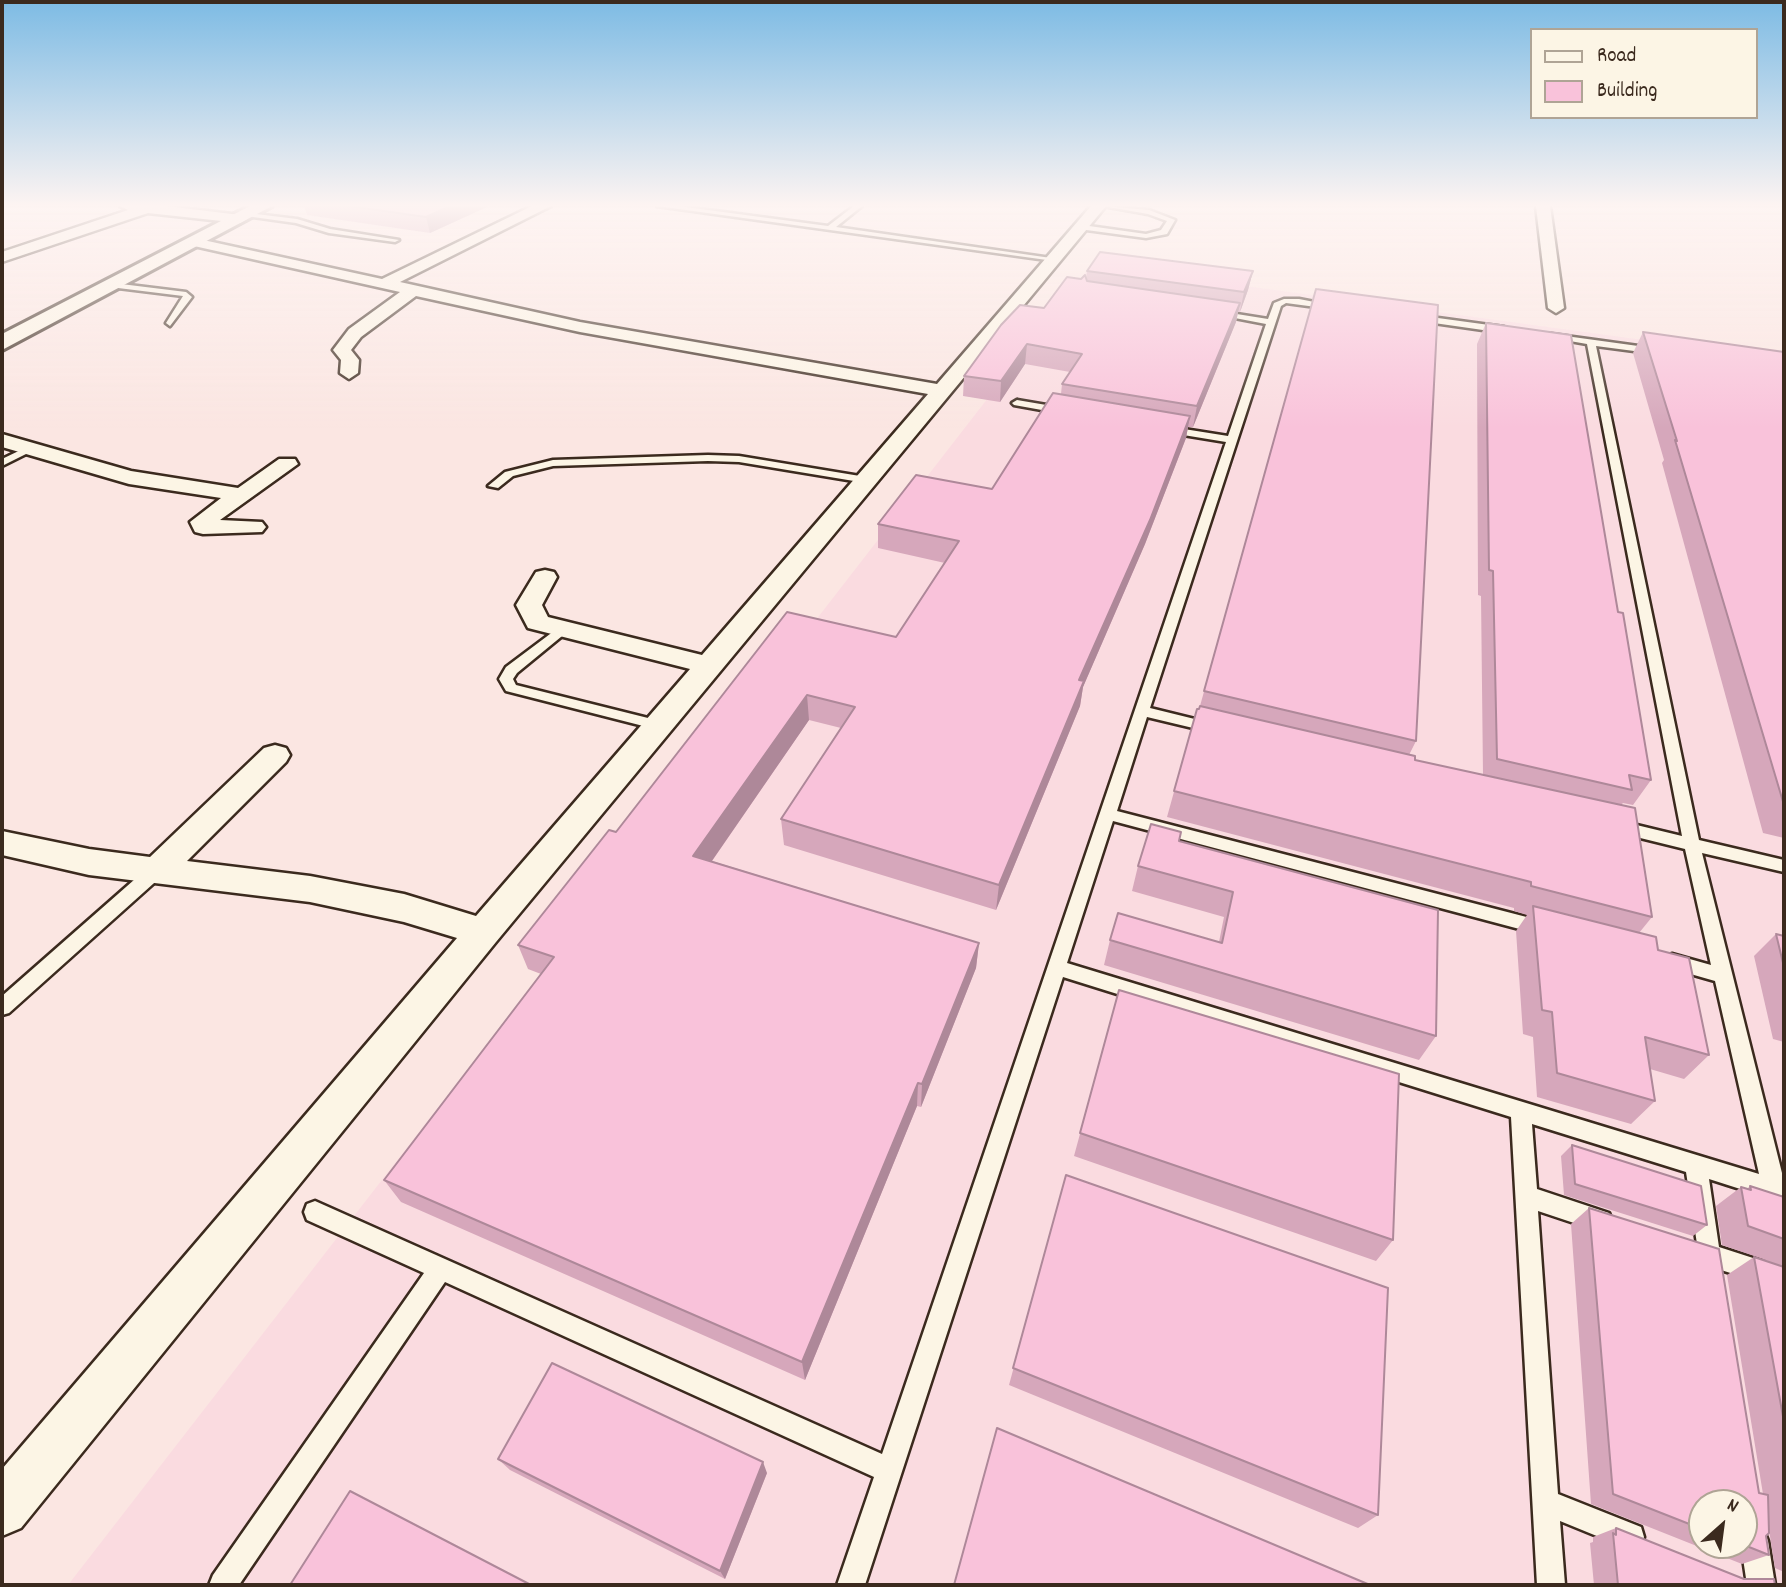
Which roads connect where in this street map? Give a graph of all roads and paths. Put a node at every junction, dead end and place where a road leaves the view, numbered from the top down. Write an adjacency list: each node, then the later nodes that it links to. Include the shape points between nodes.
1 (122, 280): 7 (street)
2 (372, 280): 6 (street)
3 (392, 280): 6 (street)
4 (1036, 280): 21 (street)
5 (1552, 280): 10 (street)
6 (386, 283): 8 (street)
7 (113, 285): 14 (lane, via 186,294 188,298); 18 (street)
8 (414, 289): 20 (street, via 355,333 342,350 350,360); 21 (street, via 580,327)
9 (1339, 307): 13 (lane, via 1284,301 1277,305)
10 (1556, 309)
11 (1206, 312): 13 (lane)
12 (1405, 316): 15 (lane)
13 (1271, 322): 26 (lane)
14 (170, 323)
15 (1511, 331)
16 (1538, 335): 17 (lane)
17 (1591, 342): 19 (lane); 44 (lane)
18 (2, 343)
19 (1674, 354)
20 (349, 373)
21 (942, 391): 30 (street)
22 (1017, 403): 23 (lane)
23 (1071, 412)
24 (1151, 426): 26 (lane)
25 (2, 440): 27 (street)
26 (1232, 440): 37 (lane)
27 (33, 448): 28 (lane); 32 (street, via 129,477)
28 (2, 463)
29 (287, 464): 32 (street)
30 (866, 480): 31 (lane, via 708,458 553,463 524,468); 36 (street)
31 (494, 486)
32 (242, 495): 33 (street, via 202,522 203,527)
33 (254, 527)
34 (545, 577): 35 (street, via 529,605 537,622)
35 (562, 629): 36 (street); 38 (lane, via 511,670 506,679 511,688)
36 (710, 665): 38 (street)
37 (1142, 711): 39 (lane); 41 (lane)
38 (659, 725): 47 (street)
39 (1236, 734)
40 (275, 755): 46 (street)
41 (1107, 814): 48 (lane); 50 (lane)
42 (1598, 821): 44 (lane)
43 (2, 844): 46 (street)
44 (1692, 844): 45 (lane); 51 (lane)
45 (1784, 866)
46 (158, 870): 47 (street, via 310,889 404,908); 52 (lane)
47 (482, 932): 66 (street)
48 (1562, 933)
49 (1655, 957): 51 (lane)
50 (1057, 968): 53 (lane); 64 (lane)
51 (1722, 975): 55 (lane)
52 (2, 1007)
53 (1521, 1111): 54 (lane); 56 (lane)
54 (1696, 1165): 55 (lane); 60 (lane)
55 (1778, 1190)
56 (1527, 1197): 58 (lane); 65 (lane)
57 (315, 1212): 61 (lane)
58 (1618, 1226)
59 (1684, 1247): 60 (lane)
60 (1710, 1255): 62 (lane); 63 (lane)
61 (440, 1269): 64 (lane); 70 (lane)
62 (1784, 1279)
63 (1714, 1283)
64 (890, 1471): 71 (lane)
65 (1545, 1502): 67 (lane); 72 (lane)
66 (2, 1508)
67 (1649, 1544)
68 (1751, 1559): 69 (lane)
69 (1751, 1584)
70 (223, 1585)
71 (851, 1585)
72 (1551, 1585)

